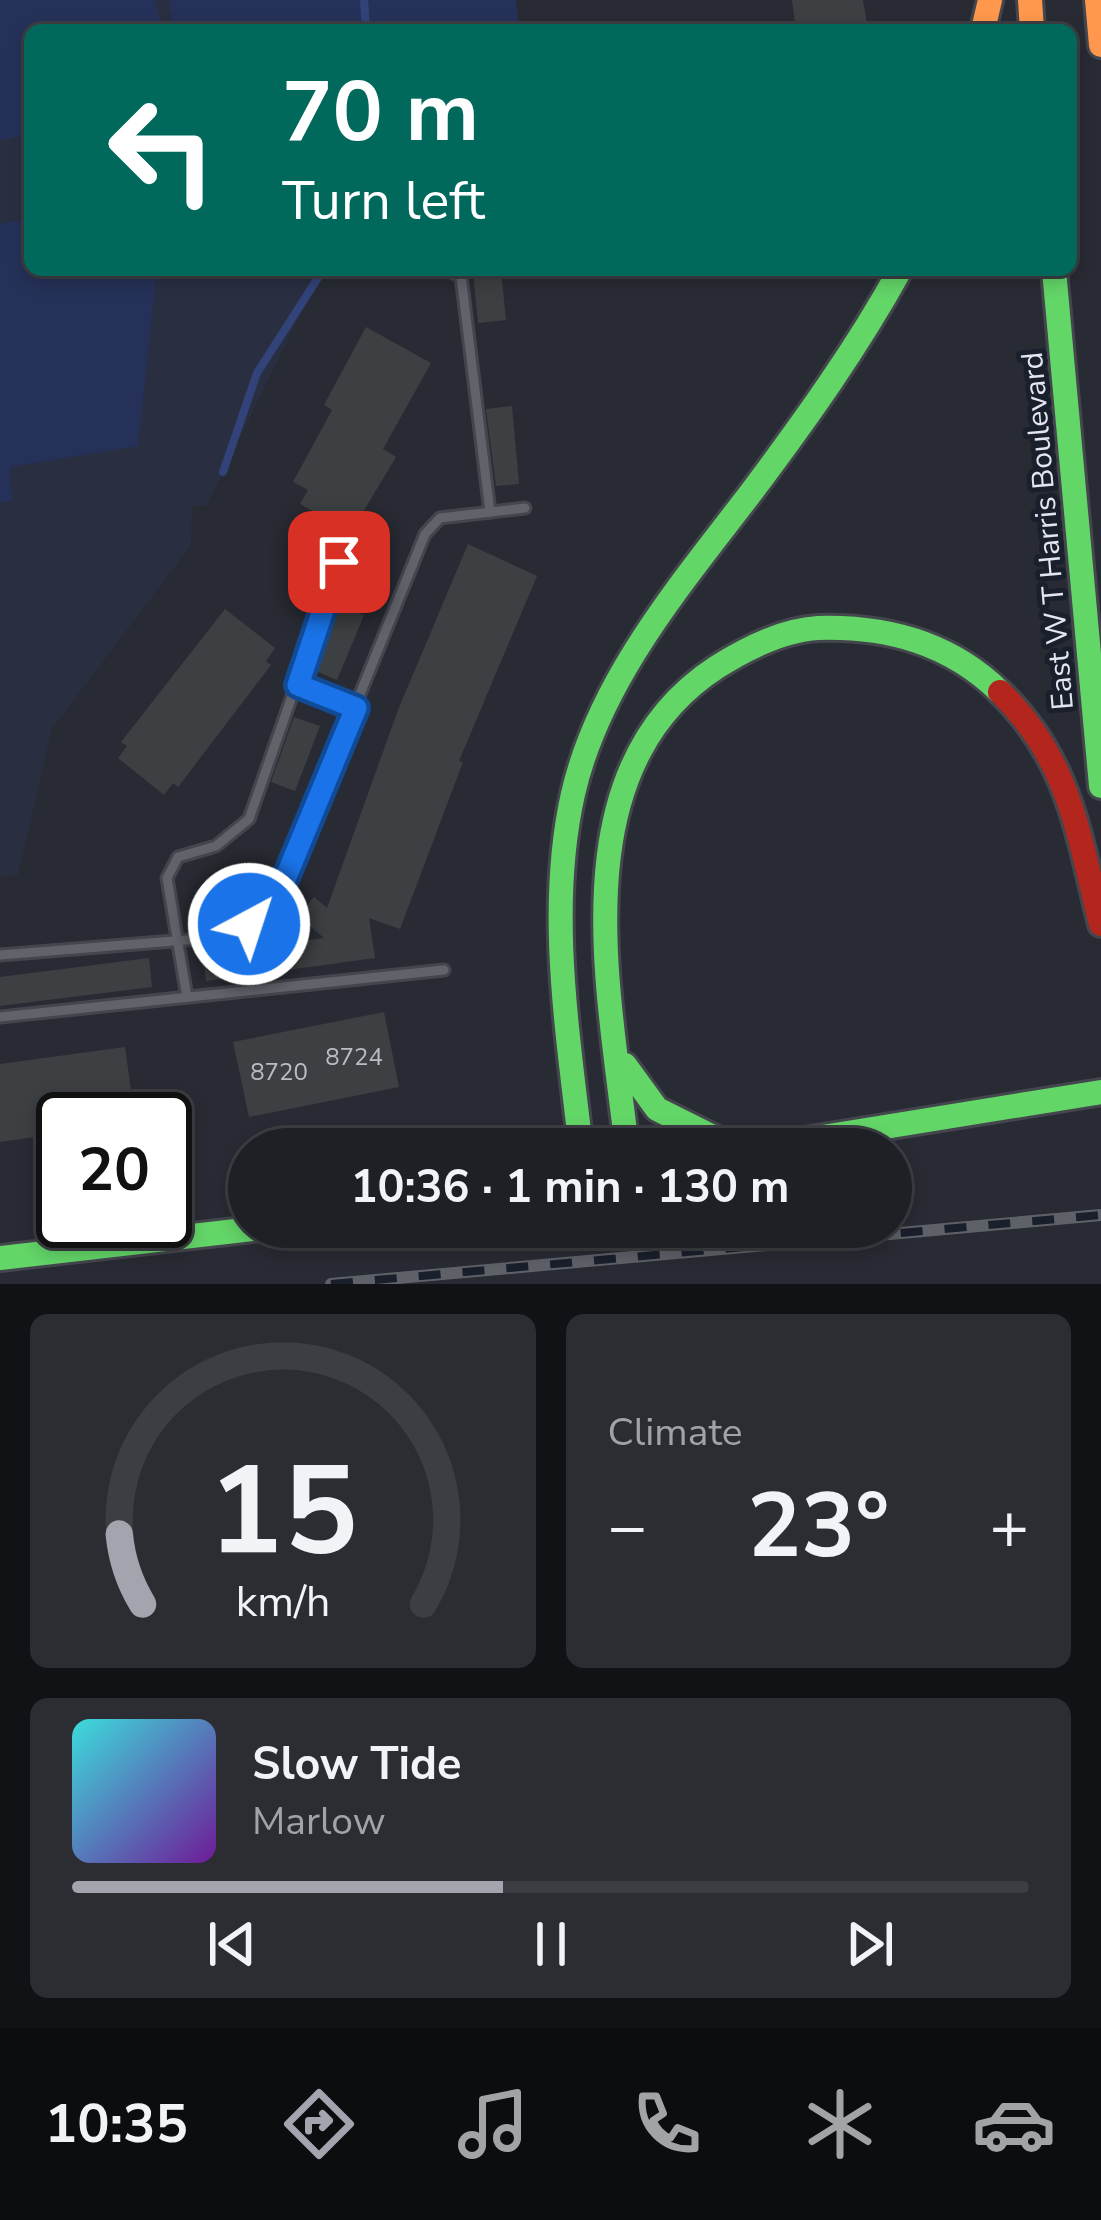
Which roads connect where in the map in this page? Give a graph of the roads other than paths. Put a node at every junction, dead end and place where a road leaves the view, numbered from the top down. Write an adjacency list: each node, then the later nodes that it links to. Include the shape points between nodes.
1 (1097, 0): 2 (main road)
2 (1101, 45)
3 (461, 276): 7 (lane)
4 (896, 276): 20 (main road, via 838,373 634,654 583,758 564,844)
5 (1055, 276): 11 (main road, East W T Harris Boulevard)
6 (525, 508): 7 (lane)
7 (490, 512): 10 (lane, via 440,518 425,534)
8 (339, 562): 9 (lane)
9 (298, 685): 10 (lane); 13 (lane, via 249,819 216,846 172,864 167,878)
10 (356, 708): 13 (lane, via 276,901 223,937)
11 (1101, 786)
12 (1101, 924): 18 (main road, via 1065,785 1032,724 985,674 923,639 880,628 830,625 769,636 720,661 672,702 622,792 608,890)
13 (179, 941): 14 (lane); 16 (lane)
14 (0, 955)
15 (444, 970): 16 (lane)
16 (187, 998): 17 (lane)
17 (0, 1017)
18 (617, 1048): 21 (main road); 22 (main road, via 661,1114)
19 (1101, 1092): 23 (main road)
20 (579, 1128)
21 (625, 1128)
22 (691, 1128)
23 (879, 1128)
24 (228, 1232): 25 (main road)
25 (0, 1258)

